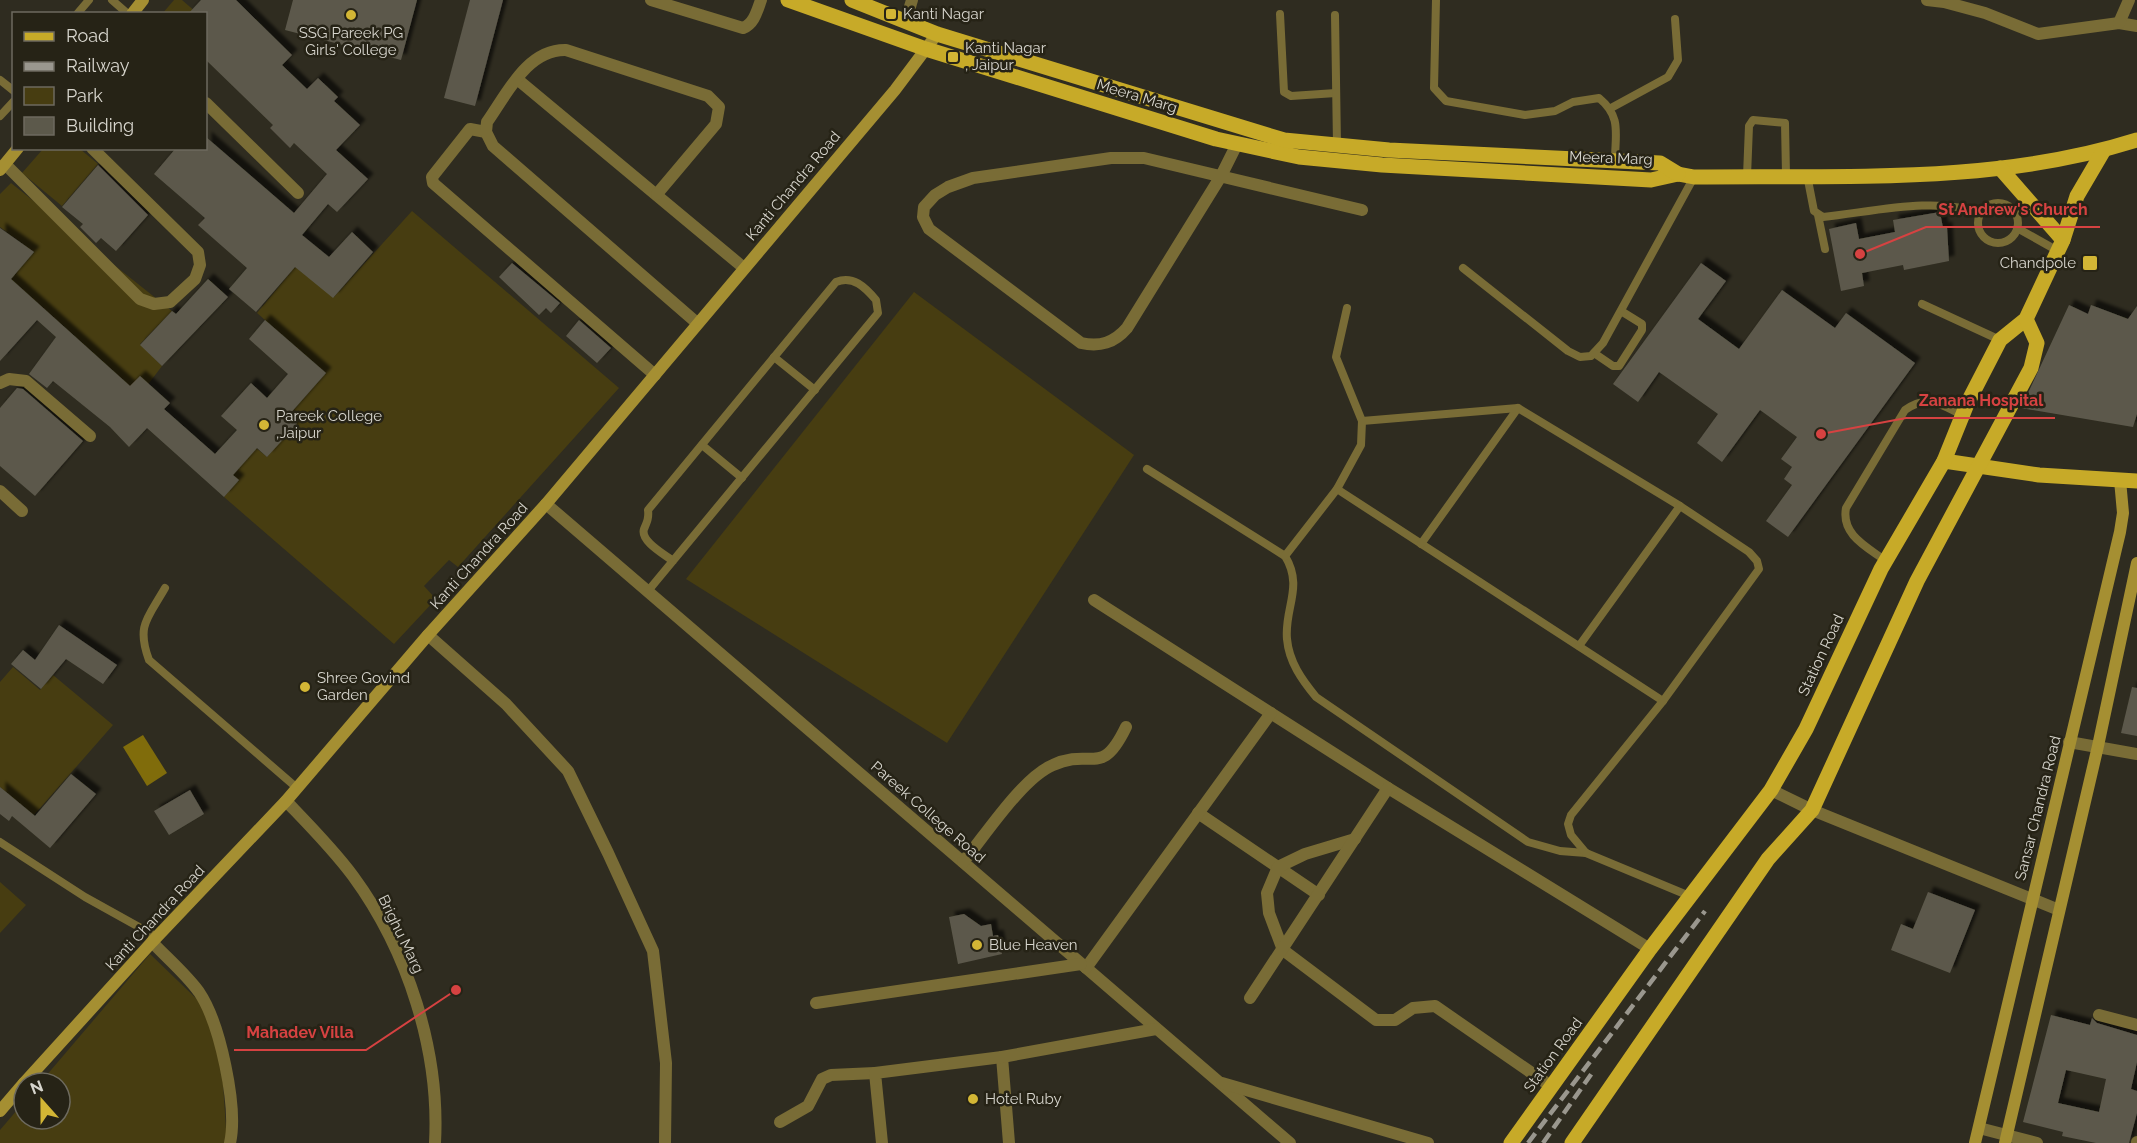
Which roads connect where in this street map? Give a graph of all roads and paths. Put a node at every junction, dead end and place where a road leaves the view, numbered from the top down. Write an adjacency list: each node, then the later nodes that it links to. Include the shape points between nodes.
1 (89, 0): 12 (lane)
2 (112, 0): 13 (lane)
3 (143, 0): 14 (street)
4 (651, 0): 5 (street, via 742,28 755,16)
5 (761, 0)
6 (788, 0): 22 (main road, Meera Marg)
7 (852, 0): 18 (main road, Meera Marg)
8 (912, 0): 18 (street)
9 (1436, 0): 29 (lane, via 1434,88 1446,101 1525,115 1599,98)
10 (1927, 0): 19 (street, via 1985,14 2038,33)
11 (2129, 0): 19 (street)
12 (79, 12)
13 (127, 12)
14 (132, 12)
15 (1280, 14): 26 (lane, via 1284,92 1291,96)
16 (1335, 15): 26 (lane)
17 (1675, 19): 29 (lane, via 1678,60 1668,77)
18 (906, 20): 21 (main road, Meera Marg)
19 (2119, 23): 20 (street)
20 (2137, 26)
21 (938, 34): 22 (street, Kanti Chandra Road); 34 (main road, Meera Marg, via 1254,132 1284,140)
22 (927, 49): 33 (main road, Meera Marg); 55 (street, Kanti Chandra Road)
23 (0, 80): 25 (lane)
24 (517, 80): 31 (street, via 487,122); 48 (street); 48 (street, via 536,57 550,50 566,50 714,100 719,107 716,124)
25 (12, 89)
26 (1336, 93): 34 (lane)
27 (12, 103): 30 (lane)
28 (207, 104): 47 (street)
29 (1611, 108): 38 (lane, via 1615,118)
30 (0, 116)
31 (486, 132): 61 (street, via 493,146); 65 (street, via 470,129 432,177 433,183)
32 (2137, 140): 37 (main road)
33 (1237, 144): 41 (main road, Meera Marg, via 1299,157 1382,165 1651,180); 44 (street)
34 (1337, 145): 38 (main road, Meera Marg)
35 (16, 150): 39 (street)
36 (94, 150): 39 (street, via 198,252 200,265 195,279 170,302 154,304 140,299)
37 (2104, 150): 40 (main road); 53 (main road, Station Road, via 2078,196)
38 (1615, 161): 41 (main road, Meera Marg, via 1660,163)
39 (3, 167)
40 (2000, 168): 43 (main road, via 1902,175); 53 (main road)
41 (1678, 174): 46 (main road)
42 (1786, 175): 43 (main road); 45 (main road); 45 (lane, via 1785,123 1753,120 1749,126)
43 (1807, 175): 51 (lane)
44 (1221, 176): 44 (street, via 1127,328 1105,344 1081,343 928,229 922,217 924,207 934,195 948,187 973,178 1062,164 1144,158); 49 (street)
45 (1747, 176): 46 (main road)
46 (1694, 177): 59 (lane)
47 (298, 193)
48 (657, 194): 55 (street)
49 (1362, 210)
50 (1981, 213): 51 (lane, via 1942,204); 52 (lane, via 1990,205 2009,206 2017,215); 52 (lane, via 1978,226 1990,241 2004,242)
51 (1818, 215): 54 (lane)
52 (2018, 228): 53 (lane)
53 (2061, 246): 60 (main road, Station Road)
54 (1825, 249)
55 (744, 268): 61 (street, Kanti Chandra Road)
56 (1463, 268): 63 (lane, via 1568,351 1580,357)
57 (1922, 304): 62 (lane)
58 (1347, 309): 70 (lane, via 1336,357)
59 (1621, 311): 63 (lane); 63 (lane, via 1642,324 1642,330 1619,366 1612,366)
60 (2026, 319): 62 (main road, Station Road); 74 (main road, via 2037,343 2031,368)
61 (697, 323): 65 (street, Kanti Chandra Road)
62 (2000, 340): 69 (main road, Station Road)
63 (1594, 353)
64 (774, 357): 67 (lane); 67 (lane, via 836,282 854,280 870,291 878,313); 72 (lane)
65 (655, 375): 81 (street, Kanti Chandra Road)
66 (0, 383): 71 (street, via 9,379 26,381)
67 (815, 390): 76 (lane)
68 (1518, 408): 70 (lane); 82 (lane); 84 (lane)
69 (1962, 415): 73 (main road, Station Road); 87 (lane, via 1930,399 1920,400 1905,410 1846,508 1845,524 1853,536)
70 (1362, 421): 79 (lane, via 1361,445)
71 (90, 436)
72 (702, 445): 76 (lane); 86 (lane, via 648,510 645,538)
73 (1944, 461): 74 (main road); 87 (main road, Station Road)
74 (1980, 466): 77 (main road, via 2039,475); 105 (main road, via 1917,581)
75 (1147, 469): 85 (lane)
76 (742, 478): 86 (lane)
77 (2120, 480): 78 (main road); 98 (street, Sansar Chandra Road, via 2120,532)
78 (2137, 481)
79 (1336, 489): 84 (lane); 85 (lane)
80 (0, 491): 83 (street)
81 (546, 504): 91 (street, Pareek College Road); 93 (street, Kanti Chandra Road)
82 (1680, 506): 94 (lane); 95 (lane, via 1749,552 1759,568)
83 (22, 511)
84 (1421, 544): 94 (lane)
85 (1285, 556): 109 (lane, via 1293,569 1294,600 1287,639 1298,675 1316,697 1528,842)
86 (673, 561): 91 (lane)
87 (1886, 561): 103 (main road, Station Road, via 1806,729)
88 (2137, 563): 89 (street)
89 (2135, 582): 99 (street)
90 (165, 588): 101 (lane, via 143,627 142,640 149,660)
91 (648, 591): 110 (street, Pareek College Road)
92 (1094, 600): 96 (street)
93 (428, 635): 101 (street, Kanti Chandra Road); 135 (street, via 506,704 568,771 608,853 653,951 666,1063)
94 (1579, 646): 95 (lane)
95 (1663, 701): 109 (lane, via 1571,815 1571,835)
96 (1270, 713): 102 (street); 106 (street)
97 (1126, 727): 110 (street, via 1116,747 1101,759 1066,760 1037,774)
98 (2070, 742): 99 (street); 114 (street, Sansar Chandra Road)
99 (2098, 746): 100 (street); 115 (street)
100 (2137, 754)
101 (297, 788): 104 (street, Kanti Chandra Road)
102 (1388, 788): 107 (street); 118 (street)
103 (1771, 790): 105 (street); 113 (main road, Station Road)
104 (286, 801): 116 (street, Kanti Chandra Road); 134 (street, Brighu Marg, via 354,877 404,970 429,1048 437,1105)
105 (1812, 810): 114 (street); 141 (main road, via 1768,860)
106 (1198, 813): 111 (street); 119 (street)
107 (1355, 839): 111 (street); 112 (street)
108 (0, 842): 116 (lane)
109 (1586, 853): 113 (lane)
110 (963, 862): 119 (street, Pareek College Road)
111 (1278, 867): 112 (street); 117 (street, via 1267,892 1269,913)
112 (1318, 895): 117 (street)
113 (1692, 897): 118 (main road, Station Road)
114 (2031, 900): 115 (street); 131 (street, Sansar Chandra Road)
115 (2059, 910): 132 (street)
116 (154, 939): 126 (street, Kanti Chandra Road); 133 (street, via 198,990 211,1012 229,1086)
117 (1283, 950): 120 (street); 129 (street, via 1376,1020 1395,1020 1413,1008 1435,1006)
118 (1650, 950): 129 (main road, Station Road)
119 (1084, 966): 121 (street); 124 (street, Pareek College Road)
120 (1251, 998)
121 (816, 1003)
122 (2099, 1015): 123 (street)
123 (2137, 1025)
124 (1156, 1029): 125 (street); 128 (street, Pareek College Road)
125 (1002, 1057): 127 (street); 137 (street)
126 (35, 1071)
127 (875, 1073): 130 (street, via 822,1079 808,1106); 136 (street)
128 (1218, 1082): 138 (street, Pareek College Road); 139 (street)
129 (1552, 1087): 140 (main road, Station Road)
130 (780, 1122)
131 (1979, 1128): 132 (street); 142 (street, Sansar Chandra Road)
132 (2006, 1139): 143 (street)
133 (230, 1143)
134 (435, 1143)
135 (665, 1143)
136 (882, 1143)
137 (1009, 1143)
138 (1290, 1143)
139 (1428, 1143)
140 (1512, 1143)
141 (1572, 1143)
142 (1975, 1143)
143 (2037, 1143)

